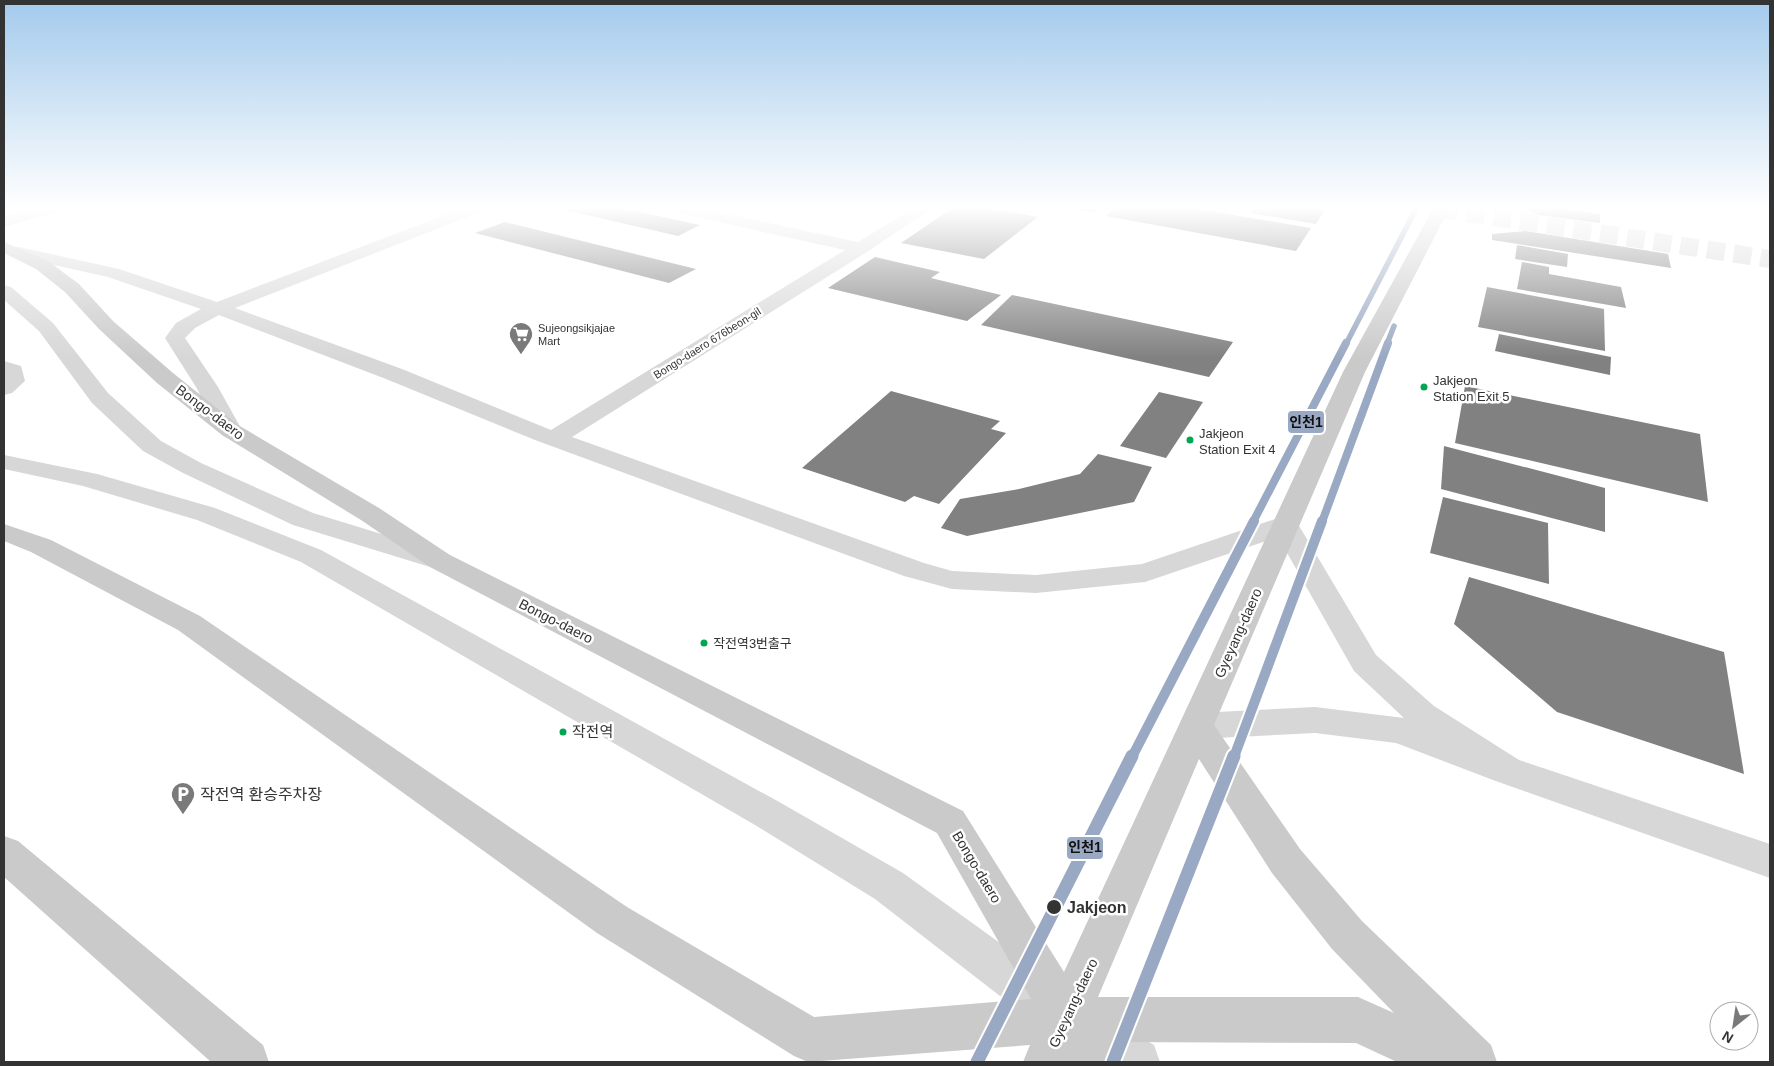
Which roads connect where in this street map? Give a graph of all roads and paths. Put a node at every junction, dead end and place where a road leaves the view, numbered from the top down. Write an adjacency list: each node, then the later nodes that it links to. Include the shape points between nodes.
1 (20, 259): 10 (main road, Bongo-daero, via 72,288 106,325)
2 (27, 259): 7 (street, via 113,273)
3 (345, 259): 7 (street)
4 (844, 259): 11 (street, Bongo-daero 676beon-gil)
5 (1414, 259): 13 (main road, Gyeyang-daero, via 1354,372)
6 (4, 291): 15 (street, via 46,327 100,398 152,446 303,519)
7 (218, 308): 10 (street, via 178,330 175,338); 11 (street)
8 (4, 367): 9 (street, via 13,371 14,381)
9 (4, 388)
10 (230, 430): 15 (main road, Bongo-daero, via 370,514)
11 (554, 438): 13 (street, via 914,570 952,580 1036,584 1145,573)
12 (4, 462): 20 (street, via 88,479 206,514 311,556 768,814 889,886)
13 (1285, 525): 16 (main road, Gyeyang-daero); 17 (street, via 1365,663 1422,716)
14 (4, 532): 20 (main road, via 40,546 189,623 612,920 810,1040)
15 (440, 561): 20 (main road, Bongo-daero, via 950,822)
16 (1196, 726): 17 (street, via 1315,720 1399,730); 20 (main road, Gyeyang-daero); 27 (main road, via 1286,862 1347,935)
17 (1506, 770): 19 (street)
18 (4, 853): 21 (main road)
19 (1770, 861)
20 (1067, 1019): 22 (main road, Gyeyang-daero); 23 (main road, Bongo-daero); 24 (street); 25 (street); 26 (main road, via 1358,1020)
21 (246, 1062)
22 (1046, 1062)
23 (1098, 1062)
24 (1120, 1062)
25 (1137, 1062)
26 (1448, 1062)
27 (1474, 1062)

